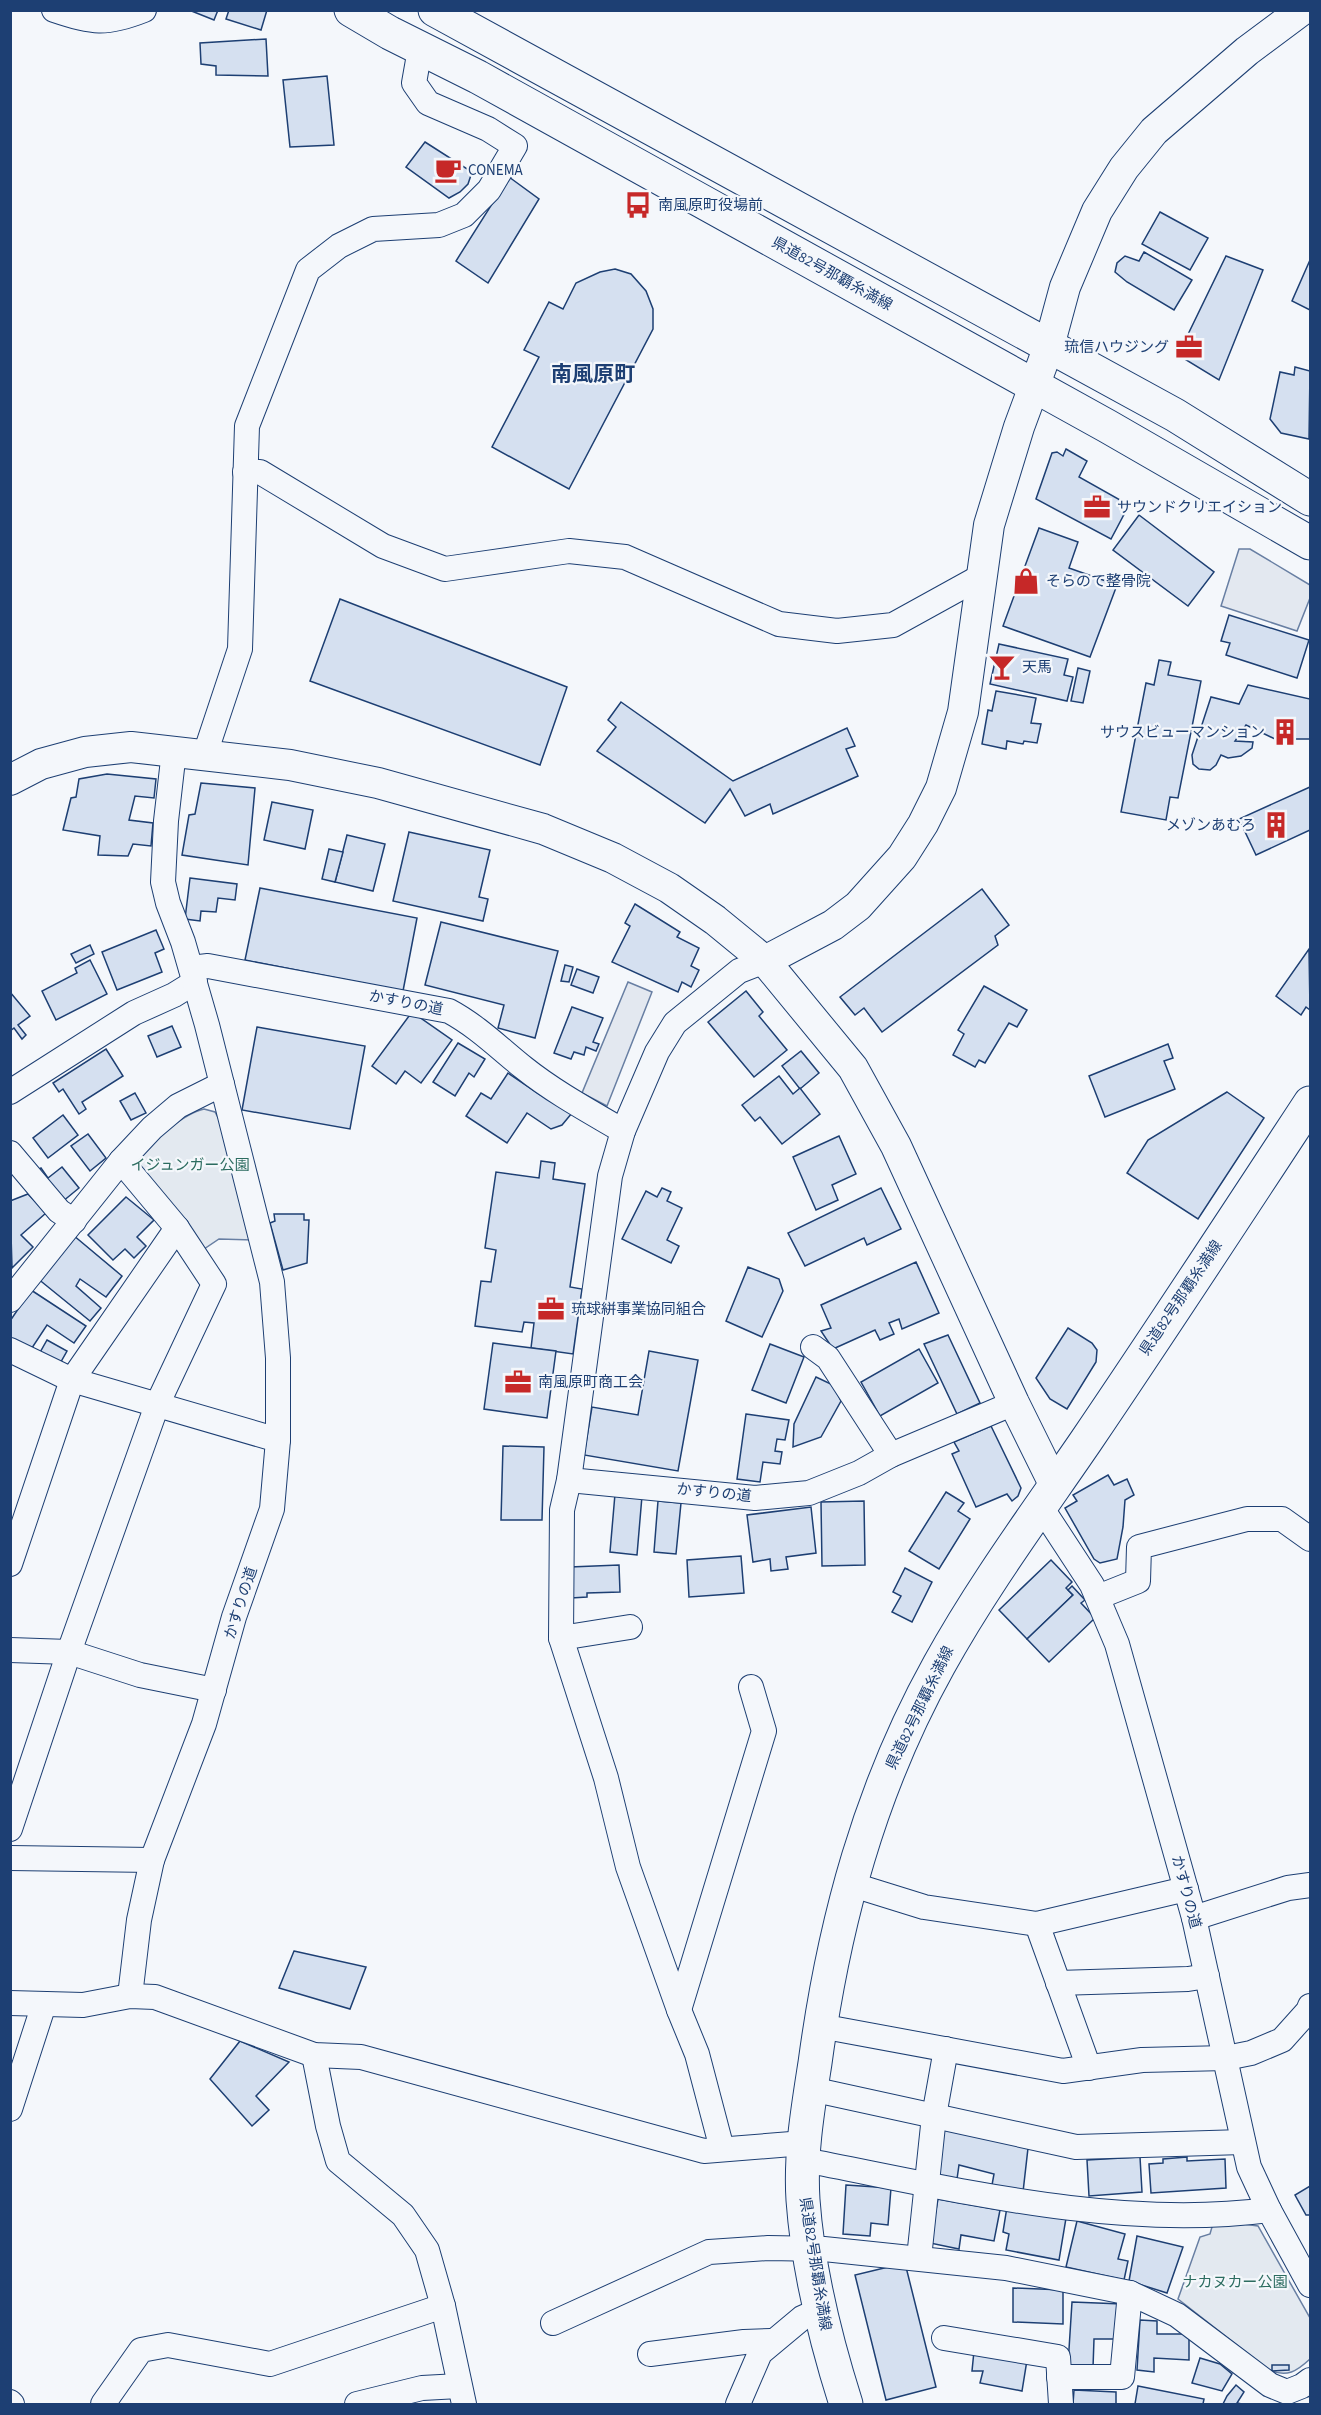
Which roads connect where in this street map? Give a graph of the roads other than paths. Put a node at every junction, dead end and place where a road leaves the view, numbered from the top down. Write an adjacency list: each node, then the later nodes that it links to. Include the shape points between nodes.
1 (54, 10): 2 (street, via 86,21 116,20)
2 (144, 10)
3 (351, 10): 6 (main road, 県道82号那覇糸満線)
4 (435, 10): 7 (main road)
5 (1302, 10): 7 (street, via 1193,95 1154,131 1124,168 1097,211 1065,287)
6 (420, 49): 8 (main road, 県道82号那覇糸満線, via 498,88); 9 (street, via 414,83 428,103 488,129 515,146 489,190 464,215 439,225 373,229 339,246 308,270 246,426)
7 (1049, 346): 8 (street); 10 (main road, via 1175,415)
8 (1034, 386): 11 (main road, 県道82号那覇糸満線); 12 (street, via 989,525)
9 (245, 472): 12 (street, via 261,472 383,546 445,569 569,551 625,557 779,624 837,631 893,626); 14 (street, via 240,649)
10 (1311, 499)
11 (1311, 543)
12 (980, 577): 16 (street, via 963,712 941,788 923,824 902,857 858,906 833,925)
13 (174, 751): 14 (street); 15 (street, via 131,747 85,752 41,764); 17 (street, via 163,882)
14 (205, 754): 16 (street, via 290,765 378,783 543,829 613,858 669,888)
15 (10, 780)
16 (765, 961): 21 (street, via 739,971 675,1023 657,1053); 31 (street, via 853,1068 876,1107)
17 (193, 975): 18 (street, かすりの道); 19 (street, via 174,995 134,1013); 21 (street, かすりの道, via 207,966 449,1011 470,1022 563,1096)
18 (222, 1084): 23 (street, via 178,1106); 33 (street, かすりの道, via 272,1282 278,1358)
19 (10, 1092)
20 (1311, 1103): 36 (main road, 県道82号那覇糸満線)
21 (623, 1131): 35 (street, via 610,1176)
22 (10, 1153): 24 (street)
23 (121, 1161): 25 (street); 26 (street)
24 (18, 1177): 25 (street)
25 (74, 1221): 27 (street)
26 (177, 1228): 30 (street); 32 (street, via 214,1284)
27 (10, 1300)
28 (813, 1347): 34 (street, via 828,1358)
29 (10, 1350): 30 (street)
30 (72, 1380): 32 (street); 38 (street)
31 (1014, 1403): 34 (street, かすりの道); 36 (street)
32 (157, 1405): 33 (street); 43 (street)
33 (278, 1440): 45 (street, かすりの道, via 272,1509 234,1617)
34 (891, 1455): 35 (street, かすりの道, via 809,1493 755,1498)
35 (569, 1480): 41 (street, via 562,1510)
36 (1048, 1496): 39 (street, かすりの道); 49 (main road, 県道82号那覇糸満線, via 939,1664 895,1754)
37 (1311, 1539): 39 (street, via 1282,1519 1248,1519 1138,1547 1138,1581)
38 (10, 1564)
39 (1098, 1597): 51 (street, かすりの道, via 1117,1644)
40 (630, 1627): 41 (street)
41 (561, 1638): 60 (street, via 606,1778 628,1867)
42 (10, 1650): 43 (street)
43 (69, 1652): 45 (street, via 140,1675); 46 (street)
44 (751, 1687): 60 (street, via 764,1731)
45 (214, 1690): 48 (street, かすりの道)
46 (10, 1829)
47 (10, 1857): 48 (street)
48 (152, 1860): 56 (street, かすりの道, via 139,1920)
49 (850, 1884): 53 (street, via 924,1907); 61 (main road, 県道82号那覇糸満線)
50 (1311, 1885): 52 (street, via 1288,1888)
51 (1186, 1889): 52 (street, かすりの道); 53 (street)
52 (1194, 1918): 54 (street, かすりの道)
53 (1037, 1924): 55 (street)
54 (1207, 1976): 55 (street); 64 (street, かすりの道)
55 (1058, 1983): 65 (street)
56 (130, 1996): 58 (street, via 83,2005); 63 (street, via 155,1997)
57 (10, 2003): 58 (street)
58 (44, 2004): 67 (street)
59 (1311, 2006): 64 (street, via 1282,2040)
60 (679, 2010): 70 (street, via 697,2054)
61 (820, 2026): 62 (street); 66 (main road, 県道82号那覇糸満線)
62 (946, 2049): 65 (street, via 1063,2071); 68 (street)
63 (314, 2055): 70 (street, via 361,2057 704,2151); 78 (street, via 338,2161 403,2216 427,2250)
64 (1226, 2058): 65 (street, via 1142,2060); 69 (street, かすりの道)
65 (1089, 2068)
66 (811, 2090): 68 (street); 71 (main road, 県道82号那覇糸満線)
67 (10, 2109)
68 (934, 2116): 69 (street, via 1076,2147); 72 (street)
69 (1243, 2142): 73 (street, かすりの道, via 1249,2167)
70 (722, 2150): 71 (street)
71 (804, 2151): 72 (street); 74 (main road, 県道82号那覇糸満線, via 803,2198)
72 (927, 2184): 73 (street, via 1069,2209 1145,2215); 75 (street)
73 (1269, 2210): 76 (street, かすりの道)
74 (809, 2248): 75 (street); 79 (main road, 県道82号那覇糸満線); 80 (street, via 709,2252)
75 (919, 2258): 77 (street, via 1006,2268)
76 (1310, 2284)
77 (1130, 2293): 84 (street, via 1122,2377); 85 (street, via 1177,2315 1270,2385)
78 (443, 2306): 86 (street); 87 (street, via 270,2364 168,2345 141,2350)
79 (820, 2310): 82 (street, via 802,2318); 90 (main road, 県道82号那覇糸満線)
80 (553, 2323)
81 (944, 2338): 84 (street, via 1058,2357)
82 (771, 2342): 83 (street); 89 (street, via 760,2353)
83 (650, 2354)
84 (1059, 2377): 91 (street)
85 (1294, 2394)
86 (462, 2395): 88 (street, via 422,2388)
87 (104, 2404)
88 (357, 2404)
89 (738, 2404)
90 (846, 2404)
91 (1061, 2404)

